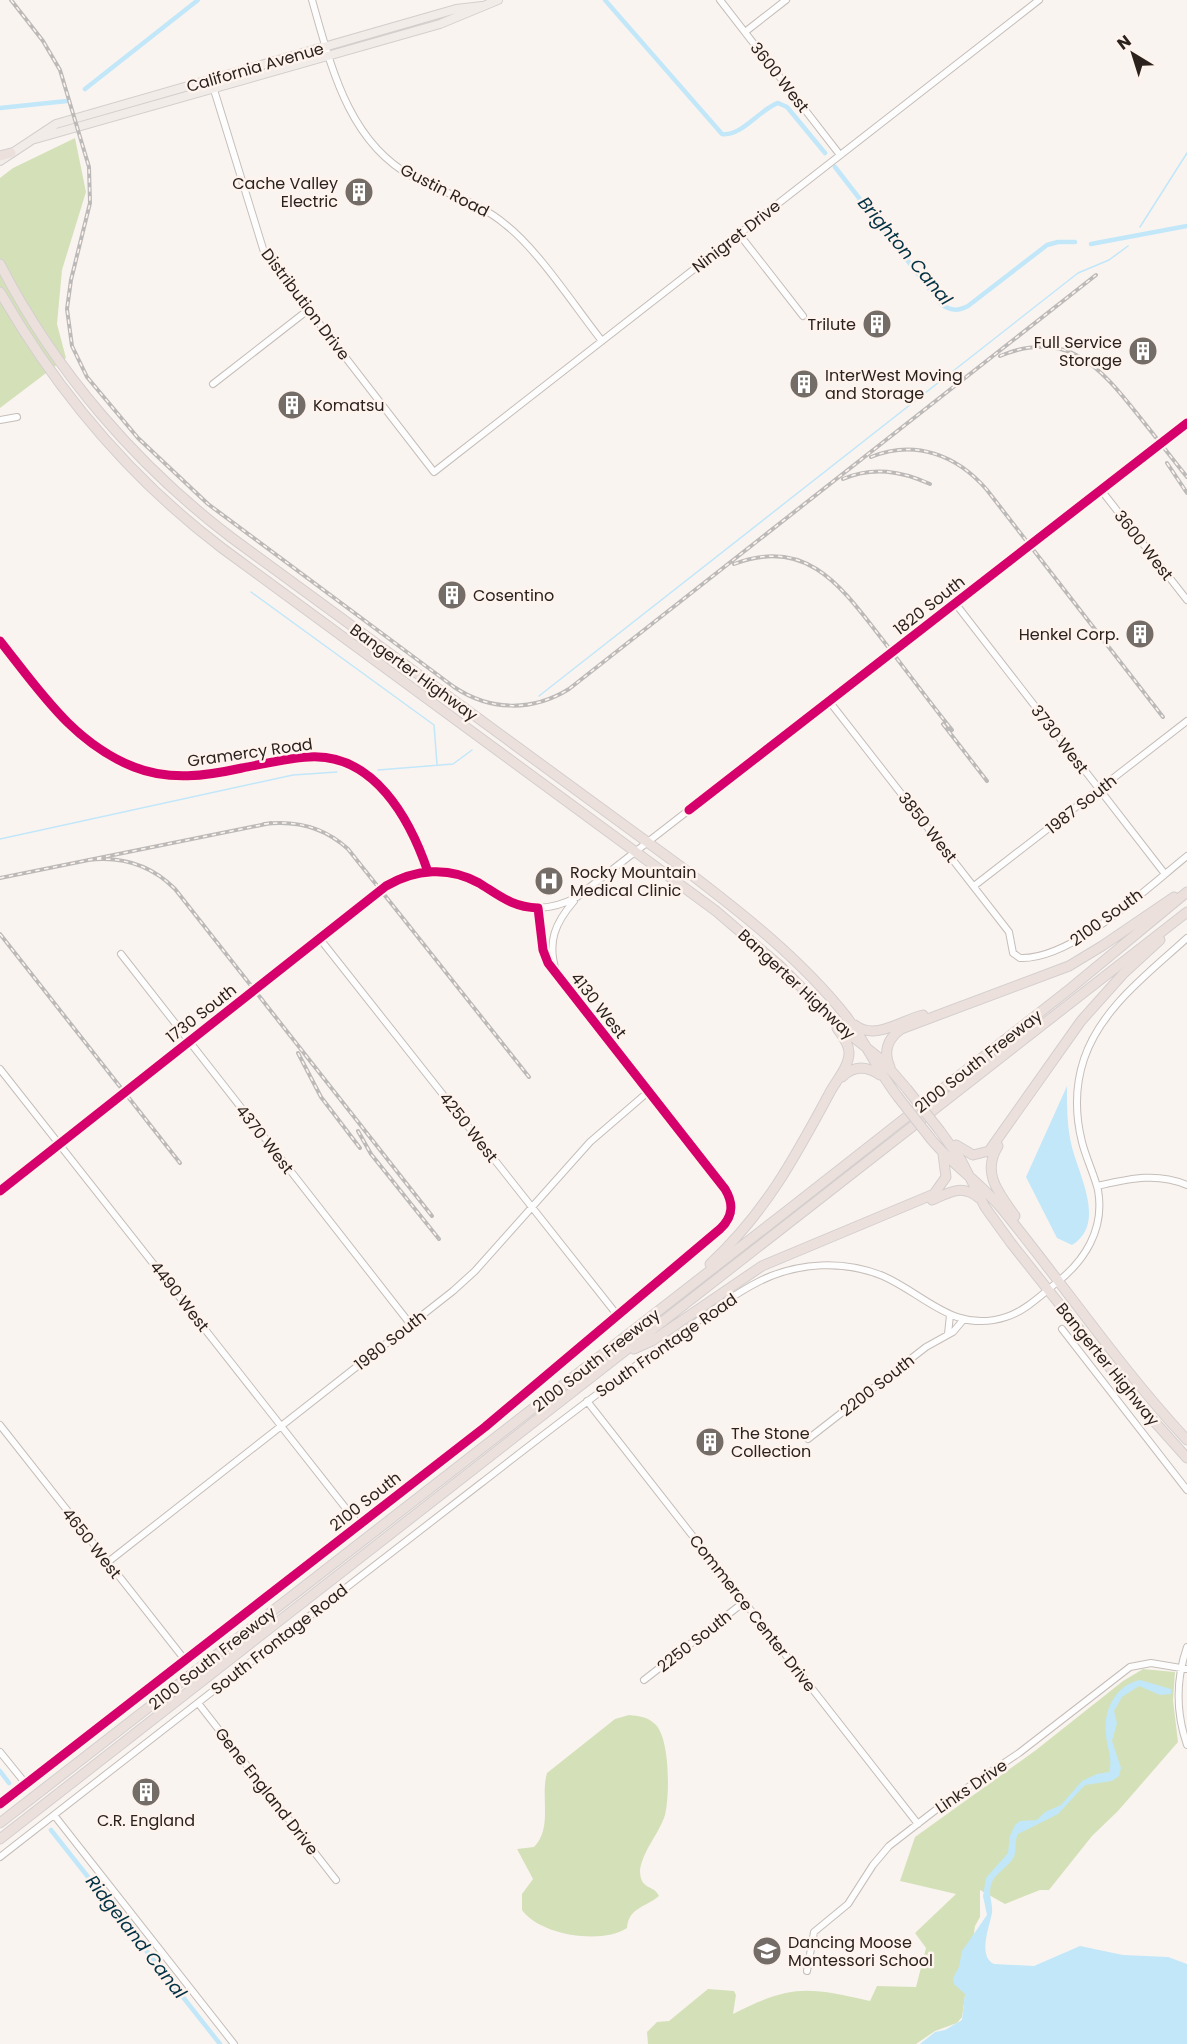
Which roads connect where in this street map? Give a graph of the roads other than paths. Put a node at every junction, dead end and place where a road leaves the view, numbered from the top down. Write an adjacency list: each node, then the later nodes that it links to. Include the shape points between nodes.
1 (312, 0): 8 (street, Gustin Road)
2 (498, 0): 6 (main road, California Avenue)
3 (720, 0): 7 (street, 3600 West)
4 (786, 0): 7 (street)
5 (1039, 0): 12 (street, Ninigret Drive)
6 (480, 3): 8 (main road, California Avenue); 9 (main road, California Avenue, via 448,21)
7 (745, 32): 12 (street, 3600 West)
8 (326, 46): 9 (street, Gustin Road); 10 (main road, California Avenue)
9 (329, 56): 10 (main road, California Avenue); 20 (street, Gustin Road, via 349,110 375,146 410,175 473,202 508,226)
10 (212, 85): 11 (main road, California Avenue, via 32,140); 18 (street, Distribution Drive, via 262,247)
11 (11, 153): 13 (highway); 14 (main road, California Avenue)
12 (840, 155): 15 (street, Ninigret Drive)
13 (0, 156)
14 (0, 161)
15 (739, 234): 19 (street); 20 (street, Ninigret Drive)
16 (0, 264): 33 (highway, Bangerter Highway, via 43,337 101,414 184,499)
17 (0, 292): 34 (highway, Bangerter Highway, via 26,337 71,399 116,452 175,510)
18 (308, 310): 21 (street); 25 (street, Distribution Drive)
19 (803, 316)
20 (602, 341): 25 (street, Ninigret Drive)
21 (213, 384)
22 (17, 417): 23 (street)
23 (0, 420)
24 (1187, 423): 26 (street, 1820 South)
25 (434, 472)
26 (1101, 490): 27 (street, 3600 West); 28 (street, 1820 South)
27 (1187, 600)
28 (955, 603): 30 (street, 1820 South); 32 (street, 3730 West)
29 (0, 640): 36 (street, Gramercy Road, via 67,725 104,753 136,768 181,776 208,775 310,757 356,767 379,785 393,803 419,846)
30 (829, 701): 33 (street, 1820 South); 38 (street, 3850 West)
31 (1187, 721): 32 (street, 1987 South)
32 (1100, 790): 37 (street, 3730 West); 38 (street, 1987 South)
33 (647, 843): 34 (street, 1820 South); 50 (highway, Bangerter Highway, via 775,944)
34 (637, 851): 40 (street, 1820 South); 49 (highway, Bangerter Highway, via 762,949)
35 (1187, 856): 37 (street, 2100 South)
36 (428, 872): 41 (street, via 464,876 511,904); 44 (street, 1730 South, via 405,876 386,886)
37 (1165, 874): 46 (street, 2100 South, via 1075,942 1041,955)
38 (974, 886): 46 (street, 3850 West, via 1009,932)
39 (1187, 891): 48 (highway, via 1069,966); 80 (highway, 2100 South Freeway, via 1071,988)
40 (577, 897): 41 (street, 1820 South); 47 (street, via 554,932 553,960)
41 (538, 908): 47 (street, 4130 West, via 543,950)
42 (1187, 912): 57 (highway, via 1098,999); 79 (highway, 2100 South Freeway)
43 (1187, 938): 64 (street, South Frontage Road, via 1115,1006 1084,1059 1078,1092 1079,1127)
44 (320, 939): 51 (street, 1730 South); 68 (street, 4250 West)
45 (121, 954): 51 (street, 4370 West)
46 (1016, 956)
47 (560, 980): 56 (street, 4130 West)
48 (963, 1005): 50 (highway, via 910,1018 878,1031 863,1030); 54 (highway, via 894,1035 886,1053)
49 (821, 1007): 52 (highway, Bangerter Highway); 58 (highway, via 846,1041 849,1053)
50 (849, 1021): 52 (highway, Bangerter Highway)
51 (189, 1042): 60 (street, 1730 South); 76 (street, 4370 West)
52 (864, 1046): 54 (highway, Bangerter Highway); 55 (highway, Bangerter Highway)
53 (0, 1069): 60 (street, 4490 West)
54 (892, 1070): 59 (highway, Bangerter Highway, bridge)
55 (882, 1077): 58 (highway, via 865,1068 848,1071); 61 (highway, Bangerter Highway, bridge)
56 (648, 1092): 67 (street, 4130 West, via 725,1189); 68 (street, 1980 South, via 590,1142)
57 (1023, 1105): 59 (highway, via 994,1146 982,1155 964,1152); 70 (highway, via 994,1154 991,1176)
58 (821, 1110): 80 (highway, via 768,1202 749,1226 697,1276)
59 (940, 1131): 62 (highway, Bangerter Highway)
60 (58, 1145): 65 (street, 1730 South); 83 (street, 4490 West)
61 (943, 1154): 62 (highway, Bangerter Highway); 69 (highway, via 946,1176 936,1192)
62 (970, 1179): 66 (highway, Bangerter Highway); 70 (highway, Bangerter Highway, via 994,1200)
63 (1187, 1185): 64 (street, via 1148,1177)
64 (1097, 1186): 71 (street, South Frontage Road, via 1098,1223 1089,1248)
65 (0, 1191)
66 (981, 1200): 69 (highway, via 970,1191 956,1190); 72 (highway, Bangerter Highway)
67 (732, 1205): 74 (street, 2100 South, via 729,1218 720,1229)
68 (532, 1207): 74 (street, 4250 West); 76 (street, 1980 South, via 475,1271)
69 (856, 1227): 79 (highway, via 762,1266 652,1341)
70 (1048, 1265): 71 (highway, Bangerter Highway)
71 (1060, 1281): 72 (street, South Frontage Road); 85 (highway, Bangerter Highway)
72 (1048, 1290): 75 (street, South Frontage Road, via 1004,1318); 86 (highway, Bangerter Highway)
73 (950, 1315): 75 (street, South Frontage Road); 78 (street); 81 (street, South Frontage Road, via 873,1273 842,1266 783,1271 746,1289)
74 (618, 1316): 88 (street, 2100 South)
75 (964, 1319): 78 (street, 2200 South)
76 (411, 1325): 83 (street, 1980 South)
77 (1062, 1329): 87 (street)
78 (948, 1334): 84 (street, 2200 South)
79 (616, 1359): 103 (highway, 2100 South Freeway)
80 (594, 1362): 101 (highway, 2100 South Freeway)
81 (587, 1401): 90 (street, Commerce Center Drive); 95 (street, South Frontage Road)
82 (0, 1425): 89 (street, 4650 West)
83 (280, 1425): 88 (street, 4490 West); 89 (street, 1980 South)
84 (808, 1439)
85 (1187, 1440)
86 (1187, 1458)
87 (1187, 1490)
88 (359, 1525): 92 (street, 2100 South)
89 (108, 1562): 92 (street, 4650 West)
90 (744, 1602): 94 (street, 2250 South); 102 (street, Commerce Center Drive)
91 (1187, 1647): 93 (street)
92 (185, 1660): 98 (street, 2100 South)
93 (1184, 1669): 96 (street, via 1179,1707); 102 (street, Links Drive, via 1151,1663 1130,1667 1019,1753)
94 (644, 1680)
95 (198, 1703): 100 (street, South Frontage Road); 105 (street, Gene England Drive)
96 (1187, 1745)
97 (0, 1752): 98 (street)
98 (26, 1784): 99 (street, 2100 South)
99 (0, 1804)
100 (54, 1815): 104 (street, South Frontage Road); 107 (street)
101 (0, 1823)
102 (918, 1824): 106 (street, Links Drive, via 885,1850 848,1904 814,1932)
103 (0, 1839)
104 (0, 1857)
105 (336, 1880)
106 (807, 1971)
107 (234, 2044)

